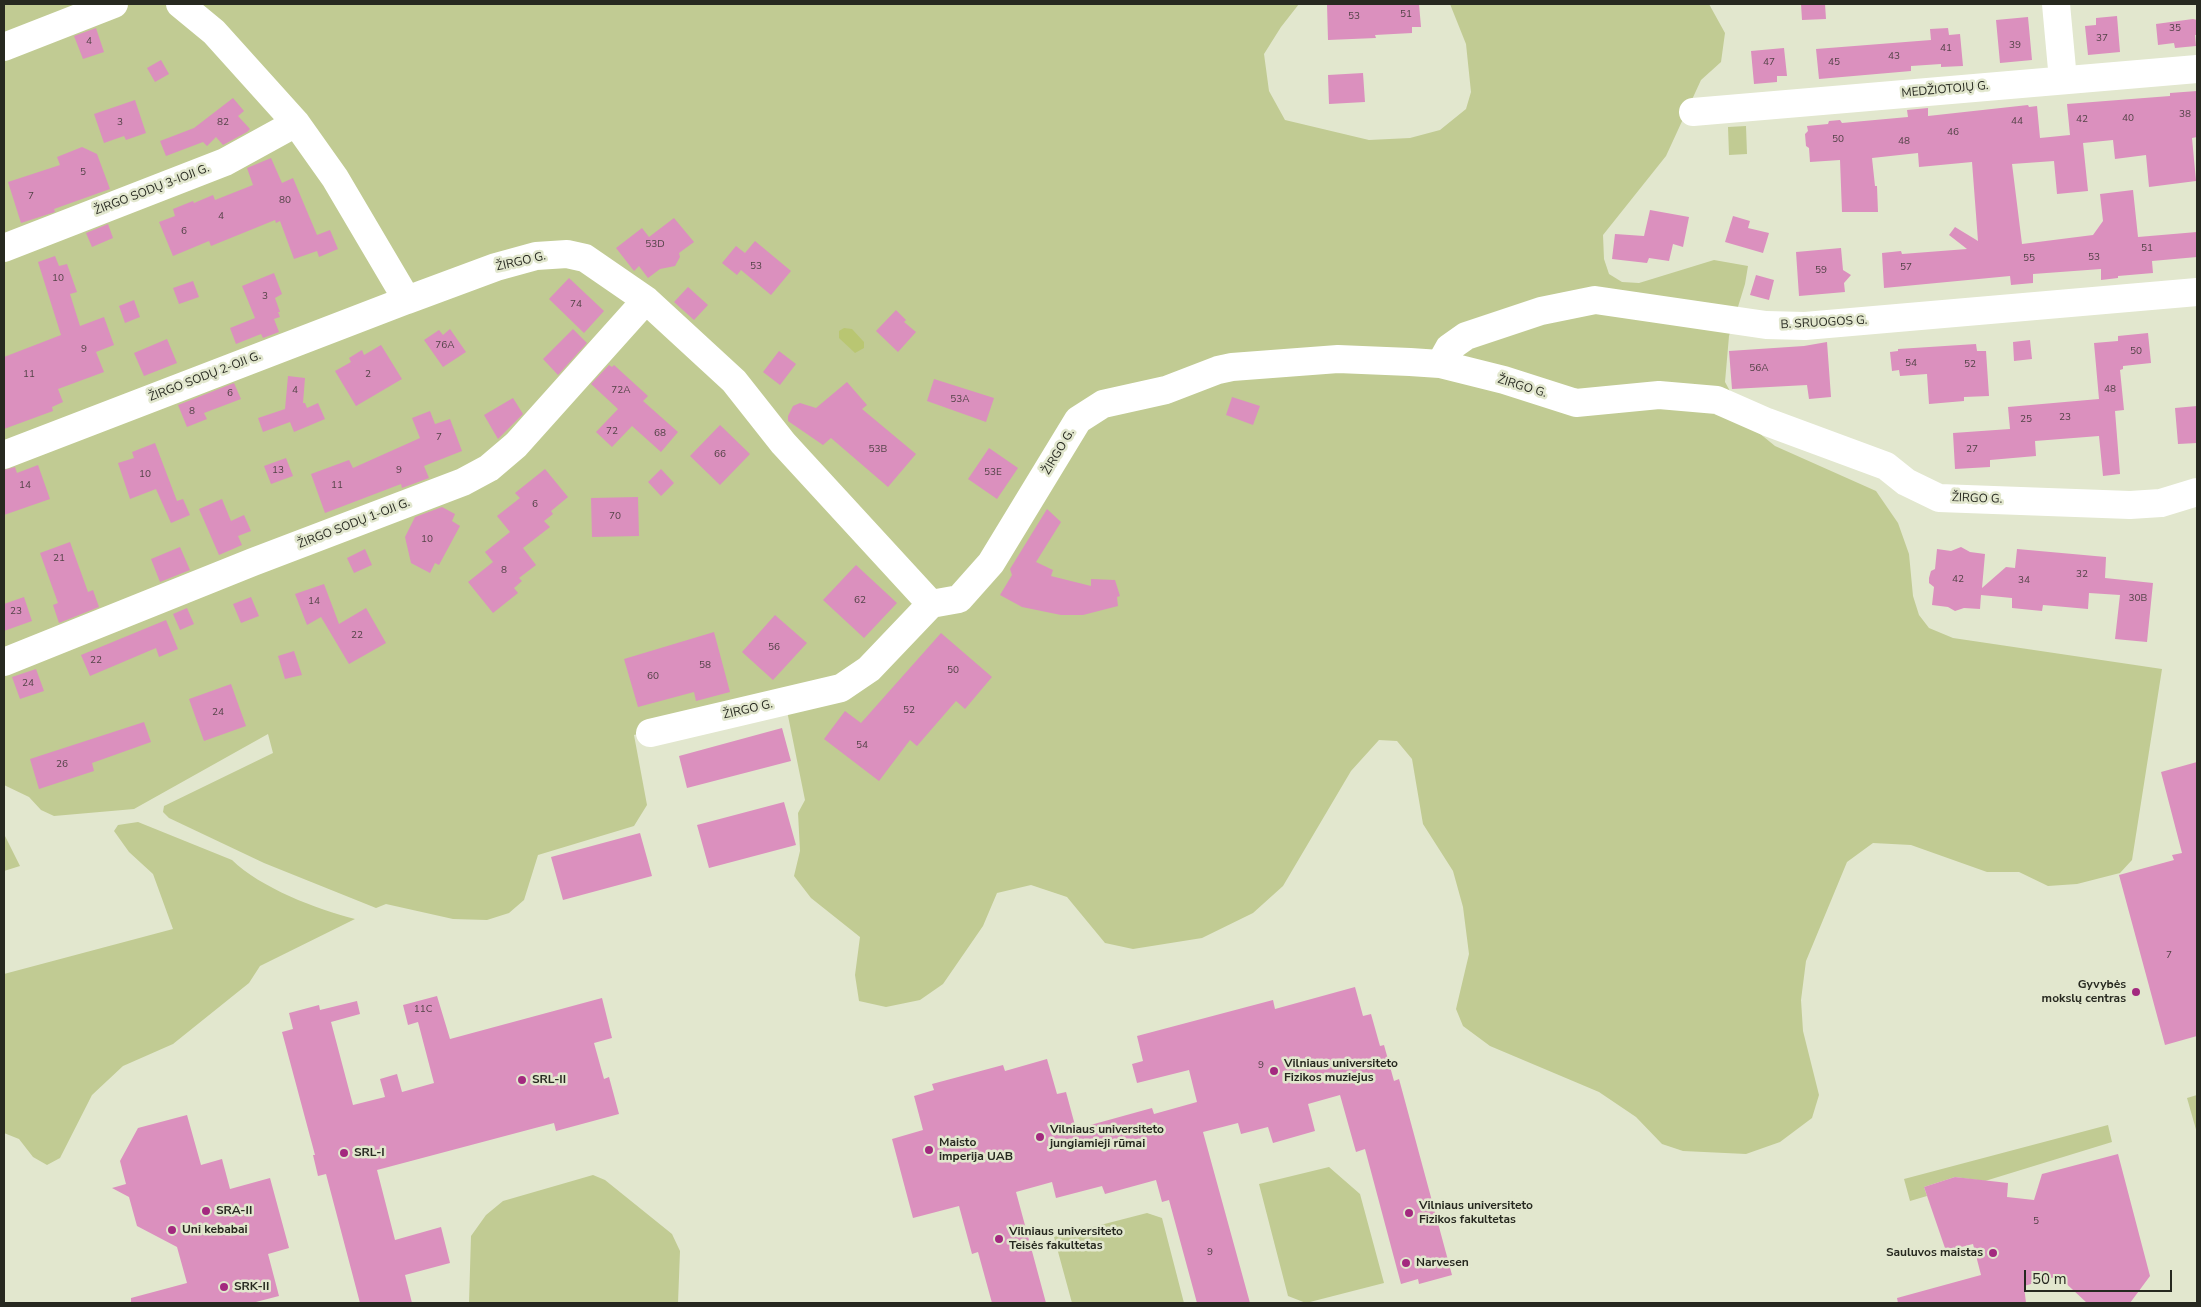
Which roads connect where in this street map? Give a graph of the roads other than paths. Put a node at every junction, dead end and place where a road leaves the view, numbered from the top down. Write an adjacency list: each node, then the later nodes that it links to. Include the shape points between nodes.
1 (114, 4): 4 (street)
2 (180, 4): 8 (street, via 214,32)
3 (2056, 4): 6 (street)
4 (4, 47)
5 (2197, 69): 6 (street, MEDŽIOTOJŲ G.)
6 (2063, 80): 7 (street, MEDŽIOTOJŲ G.)
7 (1693, 112)
8 (296, 123): 9 (street, ŽIRGO SODŲ 3-IOJI G., via 225,162); 11 (street, via 335,178)
9 (4, 248)
10 (2197, 292): 13 (street, B. SRUOGOS G., via 1805,326 1766,325 1595,300 1541,311 1466,336 1449,348)
11 (406, 300): 12 (street, ŽIRGO G., via 496,267 536,256 567,254 585,258); 14 (street, ŽIRGO SODŲ 2-OJI G.)
12 (646, 300): 16 (street, ŽIRGO G., via 734,381 783,443); 17 (street, ŽIRGO SODŲ 1-OJI G., via 516,445 490,468 463,482)
13 (1440, 364): 15 (street, ŽIRGO G., via 1504,380 1576,404 1659,395 1717,400 1886,466 1906,482 1940,498 2130,506); 16 (street, ŽIRGO G., via 1338,359 1232,367 1166,390 1103,404 1078,420 992,563 960,599)
14 (4, 455)
15 (2197, 492)
16 (931, 604): 18 (street, ŽIRGO G., via 869,669 841,688)
17 (4, 662)
18 (650, 733)

